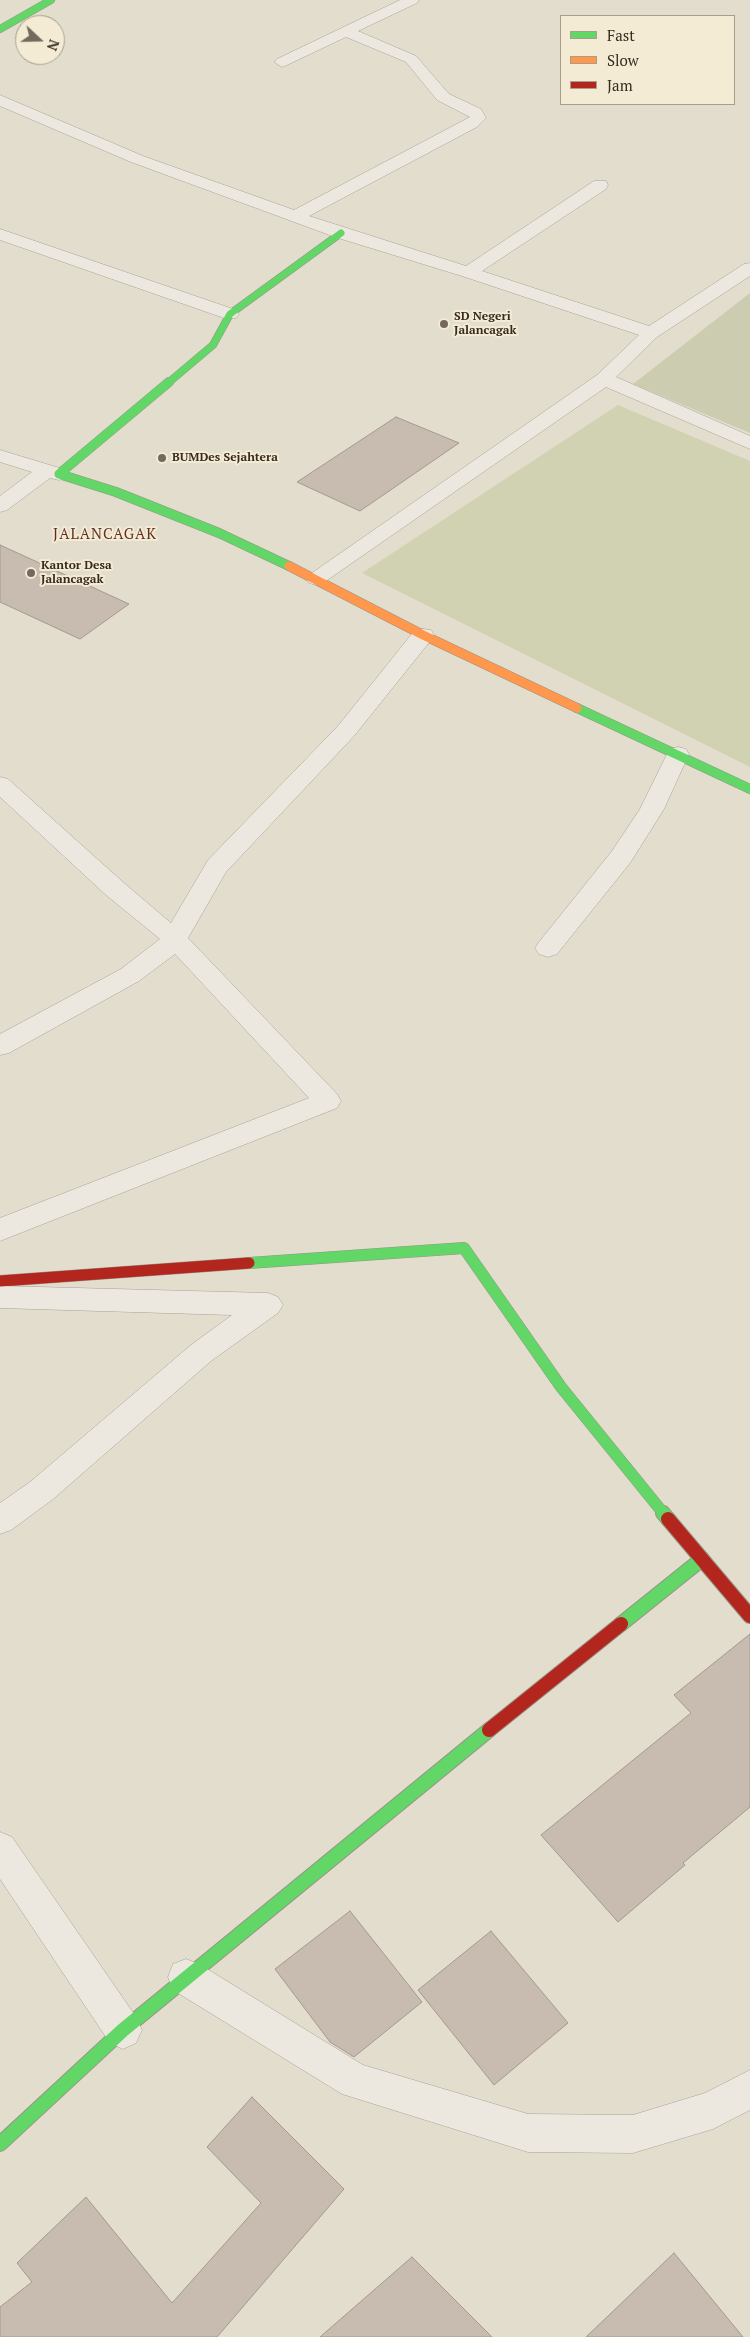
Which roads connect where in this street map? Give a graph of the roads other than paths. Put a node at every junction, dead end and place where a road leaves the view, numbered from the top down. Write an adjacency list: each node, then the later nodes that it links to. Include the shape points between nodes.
1 (51, 0): 3 (street)
2 (412, 0): 4 (street)
3 (0, 30)
4 (347, 32): 5 (street); 8 (street, via 411,59 443,96 475,112 478,118)
5 (282, 62)
6 (0, 100): 8 (street, via 137,159)
7 (600, 185): 12 (street)
8 (296, 216): 9 (street)
9 (341, 233): 12 (street); 13 (street)
10 (0, 234): 13 (street)
11 (750, 268): 14 (street)
12 (468, 272): 14 (street)
13 (230, 314): 18 (street, via 213,345)
14 (652, 333): 15 (street)
15 (604, 379): 16 (street); 20 (street)
16 (750, 443)
17 (0, 456): 18 (street)
18 (52, 472): 19 (street); 20 (street, via 116,492 219,533)
19 (0, 506)
20 (316, 579): 21 (street)
21 (423, 635): 22 (street); 25 (street, via 346,731 216,866)
22 (678, 754): 24 (street); 26 (street, via 652,809 621,857)
23 (0, 784): 25 (street)
24 (750, 789)
25 (175, 939): 27 (street, via 130,975); 28 (street, via 328,1101)
26 (548, 948)
27 (0, 1046)
28 (0, 1230)
29 (0, 1282): 32 (street, via 464,1248 561,1387)
30 (0, 1298): 31 (street, via 268,1305 201,1353 41,1491)
31 (0, 1520)
32 (702, 1559): 33 (street); 35 (street)
33 (750, 1616)
34 (0, 1849): 36 (street)
35 (186, 1978): 36 (street); 37 (street, via 355,2081 528,2133 633,2134 713,2110)
36 (123, 2030): 38 (street)
37 (750, 2089)
38 (0, 2144)

